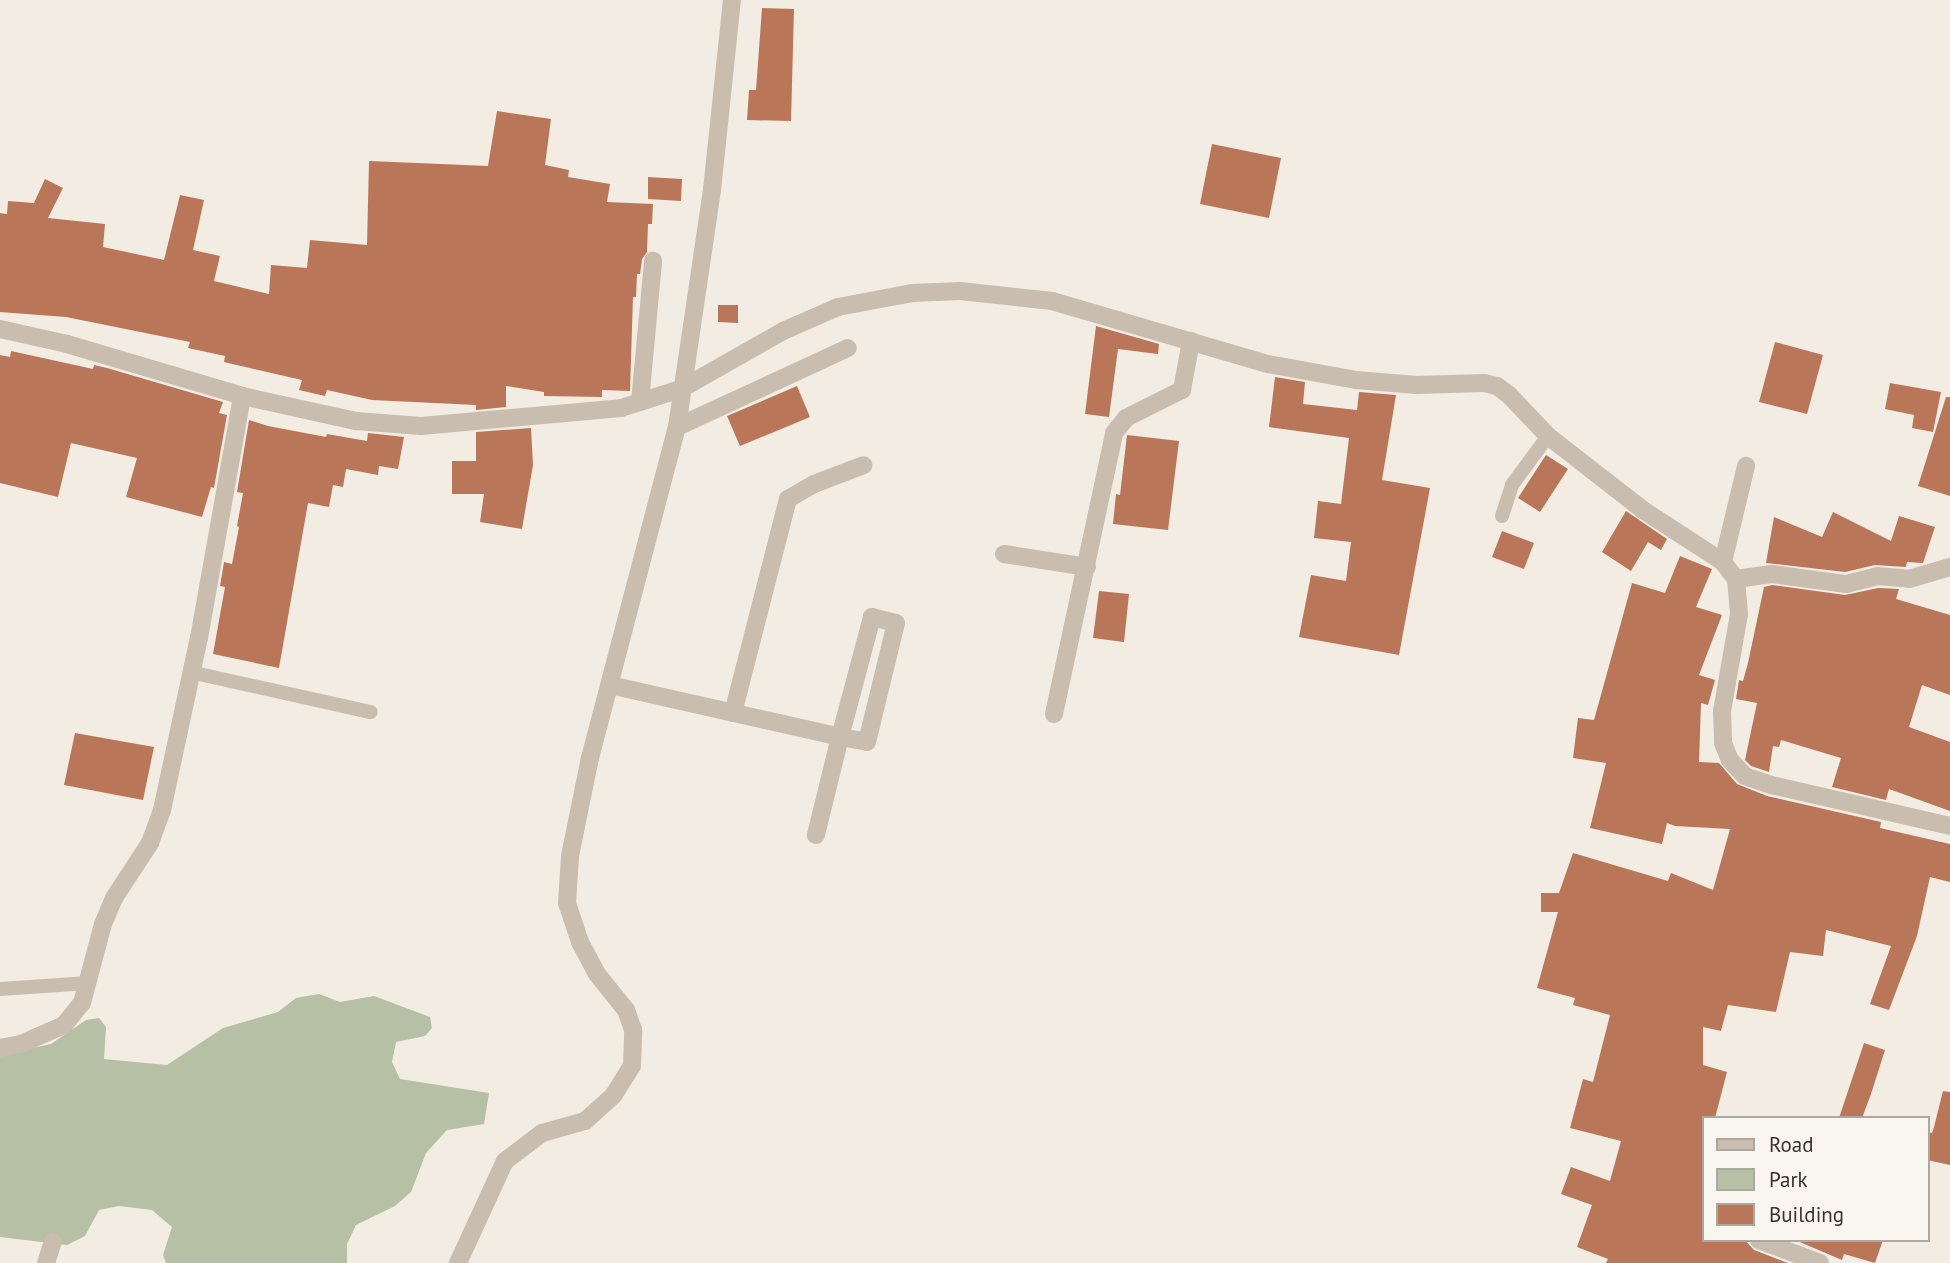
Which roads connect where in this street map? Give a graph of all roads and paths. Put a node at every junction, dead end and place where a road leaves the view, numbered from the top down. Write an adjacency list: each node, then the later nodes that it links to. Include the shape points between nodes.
1 (732, 0): 6 (street, via 712,190)
2 (653, 261): 8 (street)
3 (0, 329): 7 (street)
4 (1191, 341): 6 (street, via 1052,301 960,291 912,293 838,307 783,331); 10 (street, via 1268,364 1356,380 1497,386); 17 (street, via 1182,390 1126,418 1114,433)
5 (848, 348): 9 (street)
6 (681, 388): 8 (street); 9 (street)
7 (242, 396): 8 (street, via 356,421 421,426 621,408); 19 (street)
8 (640, 402)
9 (677, 426): 20 (street)
10 (1548, 436): 13 (lane, via 1512,485); 15 (street, via 1643,510)
11 (864, 465): 22 (street, via 788,499)
12 (1746, 466): 15 (street)
13 (1502, 516)
14 (1004, 554): 17 (street)
15 (1723, 562): 18 (street)
16 (1950, 567): 18 (street, via 1909,579 1877,576 1846,584 1772,574)
17 (1087, 568): 23 (street)
18 (1736, 579): 25 (street, via 1739,614 1722,711 1723,743 1730,760 1745,776 1771,785)
19 (191, 670): 21 (lane); 27 (street, via 162,810 150,842 103,924)
20 (610, 685): 22 (street); 33 (street, via 570,856 567,903 586,953 626,1010 633,1030 632,1066 613,1096 585,1121 542,1133 505,1161)
21 (371, 712)
22 (733, 713): 24 (street)
23 (1054, 713)
24 (840, 737): 24 (street, via 872,617 896,623 867,742); 26 (street)
25 (1950, 826)
26 (816, 835)
27 (89, 983): 28 (lane); 29 (street, via 82,1003 64,1025 22,1044)
28 (0, 989)
29 (0, 1048)
30 (53, 1242): 32 (street)
31 (1764, 1242): 34 (street)
32 (46, 1263)
33 (458, 1263)
34 (1820, 1263)

